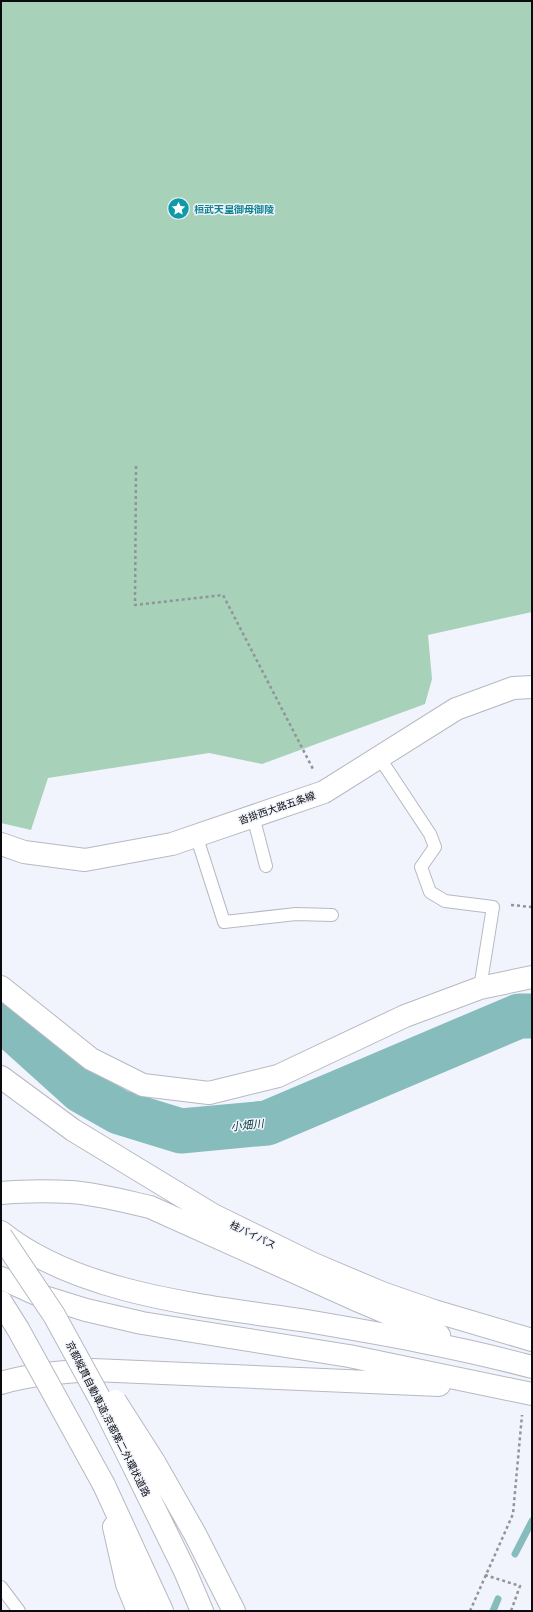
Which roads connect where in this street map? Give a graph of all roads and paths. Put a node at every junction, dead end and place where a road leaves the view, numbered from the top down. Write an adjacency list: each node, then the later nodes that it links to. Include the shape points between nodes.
1 (136, 466): 4 (path, via 135,605 223,595)
2 (532, 687): 3 (main road, 沓掛西大路五条線, via 513,688 456,709)
3 (379, 757): 4 (main road, 沓掛西大路五条線); 12 (lane, via 430,834 435,847 421,867 430,892 445,900 493,907)
4 (324, 792): 5 (main road, 沓掛西大路五条線)
5 (253, 816): 6 (main road, 沓掛西大路五条線); 8 (lane)
6 (196, 835): 7 (main road, 沓掛西大路五条線, via 172,844 86,860 24,852); 9 (lane, via 224,922 296,914)
7 (1, 844)
8 (266, 866)
9 (332, 915)
10 (532, 978): 12 (main road)
11 (1, 987): 12 (main road, via 91,1059 143,1086 209,1093 278,1076 405,1016)
12 (480, 988)
13 (1, 1077): 20 (main road, 桂バイパス, via 73,1130 213,1216 382,1294)
14 (1, 1192): 18 (main road, via 72,1192 150,1207)
15 (1, 1232): 22 (main road, via 39,1256 76,1273 170,1300 354,1329)
16 (1, 1236): 28 (main road, bridge, via 115,1401)
17 (1, 1278): 25 (main road, via 41,1296 142,1323 349,1356)
18 (359, 1301): 20 (main road); 22 (main road)
19 (1, 1302): 29 (main road, bridge)
20 (490, 1328): 21 (main road, 桂バイパス)
21 (532, 1340)
22 (482, 1354): 23 (main road)
23 (532, 1368)
24 (1, 1383): 25 (main road, via 52,1373 93,1370)
25 (506, 1388): 26 (main road)
26 (532, 1394)
27 (522, 1415): 30 (path, via 513,1514)
28 (145, 1467): 35 (main road, 京都縦貫自動車道;京都第二外環状道路); 36 (main road, via 194,1534)
29 (104, 1485): 33 (main road, via 127,1584); 34 (main road)
30 (485, 1575): 37 (path); 38 (path, via 520,1586)
31 (1, 1587): 32 (lane)
32 (20, 1611)
33 (138, 1611)
34 (162, 1611)
35 (202, 1611)
36 (234, 1611)
37 (470, 1611)
38 (511, 1611)

